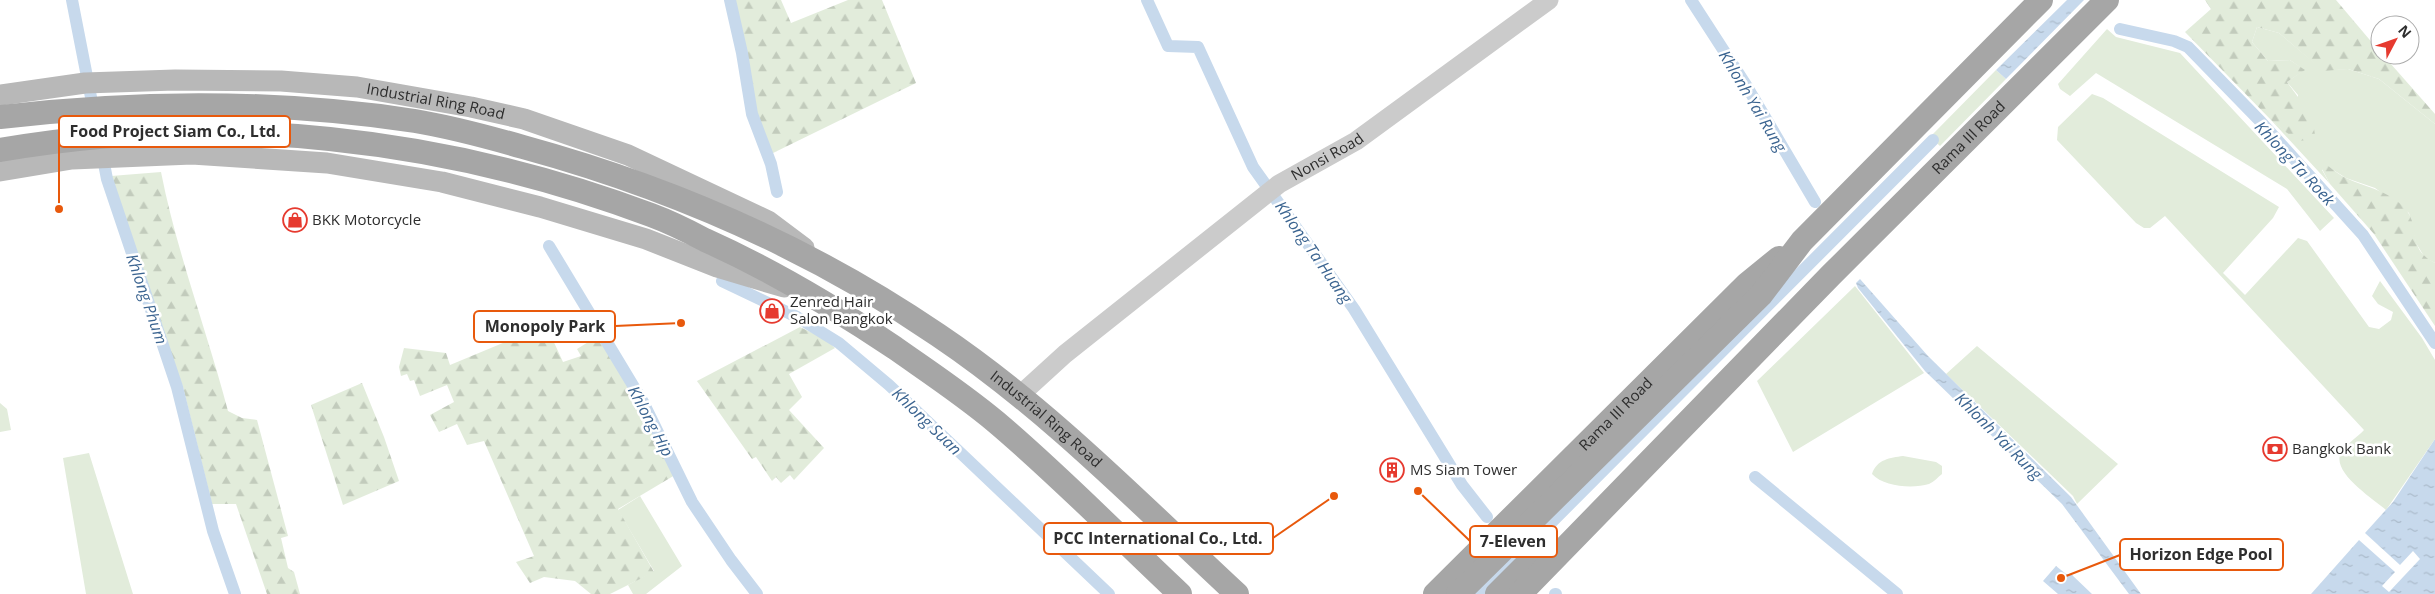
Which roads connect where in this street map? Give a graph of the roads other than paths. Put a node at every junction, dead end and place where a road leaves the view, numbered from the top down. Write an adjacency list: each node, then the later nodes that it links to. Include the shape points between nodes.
1 (1549, 0): 12 (street, Nonsi Road, via 1356,141 1274,188 1065,354)
2 (2041, 0): 8 (main road, Rama III Road)
3 (2106, 0): 10 (main road, Rama III Road)
4 (0, 95): 9 (main road, Industrial Ring Road, via 88,83 281,81 357,87 524,119 628,155 703,189 768,221)
5 (0, 117): 9 (main road, Industrial Ring Road, via 68,109 178,104 265,105 420,122 589,165 661,191)
6 (0, 150): 11 (main road, via 85,138 178,132 350,140 428,151 502,168 654,216 737,254)
7 (0, 171): 11 (main road, via 104,157 192,154 321,162 442,182 540,207 646,239 717,267)
8 (1802, 241): 15 (main road, Rama III Road, via 1747,284); 16 (main road, Rama III Road, via 1761,295)
9 (835, 271): 12 (main road, Industrial Ring Road, via 939,336)
10 (1831, 275): 17 (main road, Rama III Road, via 1779,316); 18 (main road, Rama III Road)
11 (811, 294): 13 (main road, via 940,379 996,422)
12 (1019, 396): 14 (main road, Industrial Ring Road, via 1076,444)
13 (1180, 594)
14 (1237, 594)
15 (1435, 594)
16 (1458, 594)
17 (1498, 594)
18 (1520, 594)

